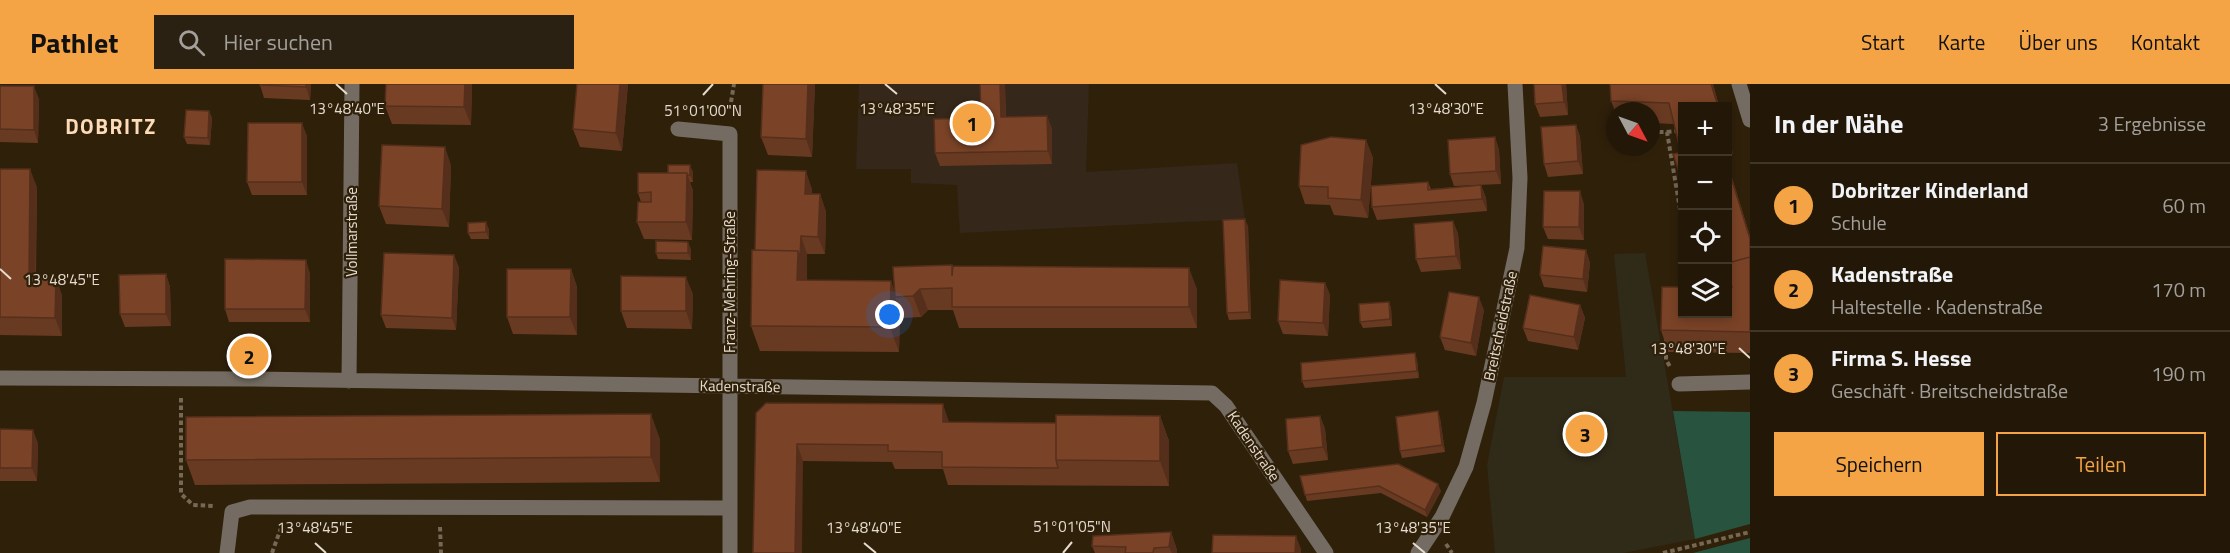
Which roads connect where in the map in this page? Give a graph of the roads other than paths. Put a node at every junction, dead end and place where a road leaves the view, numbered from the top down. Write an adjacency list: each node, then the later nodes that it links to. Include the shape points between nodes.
1 (352, 84): 7 (street, Vollmarstraße)
2 (1515, 84): 15 (street, Breitscheidstraße, via 1520,178 1517,248 1484,403 1466,467)
3 (1739, 84): 4 (street)
4 (1750, 120)
5 (678, 129): 10 (street, Franz-Mehring-Straße, via 730,134)
6 (0, 378): 7 (street, Kadenstraße)
7 (349, 381): 10 (street, Kadenstraße)
8 (1750, 382): 9 (street)
9 (1679, 384)
10 (729, 386): 11 (street, Franz-Mehring-Straße); 14 (street, Kadenstraße, via 1212,393 1226,406)
11 (730, 508): 12 (street, via 250,507 232,512); 13 (street, Franz-Mehring-Straße)
12 (227, 553)
13 (730, 553)
14 (1326, 553)
15 (1418, 553)

